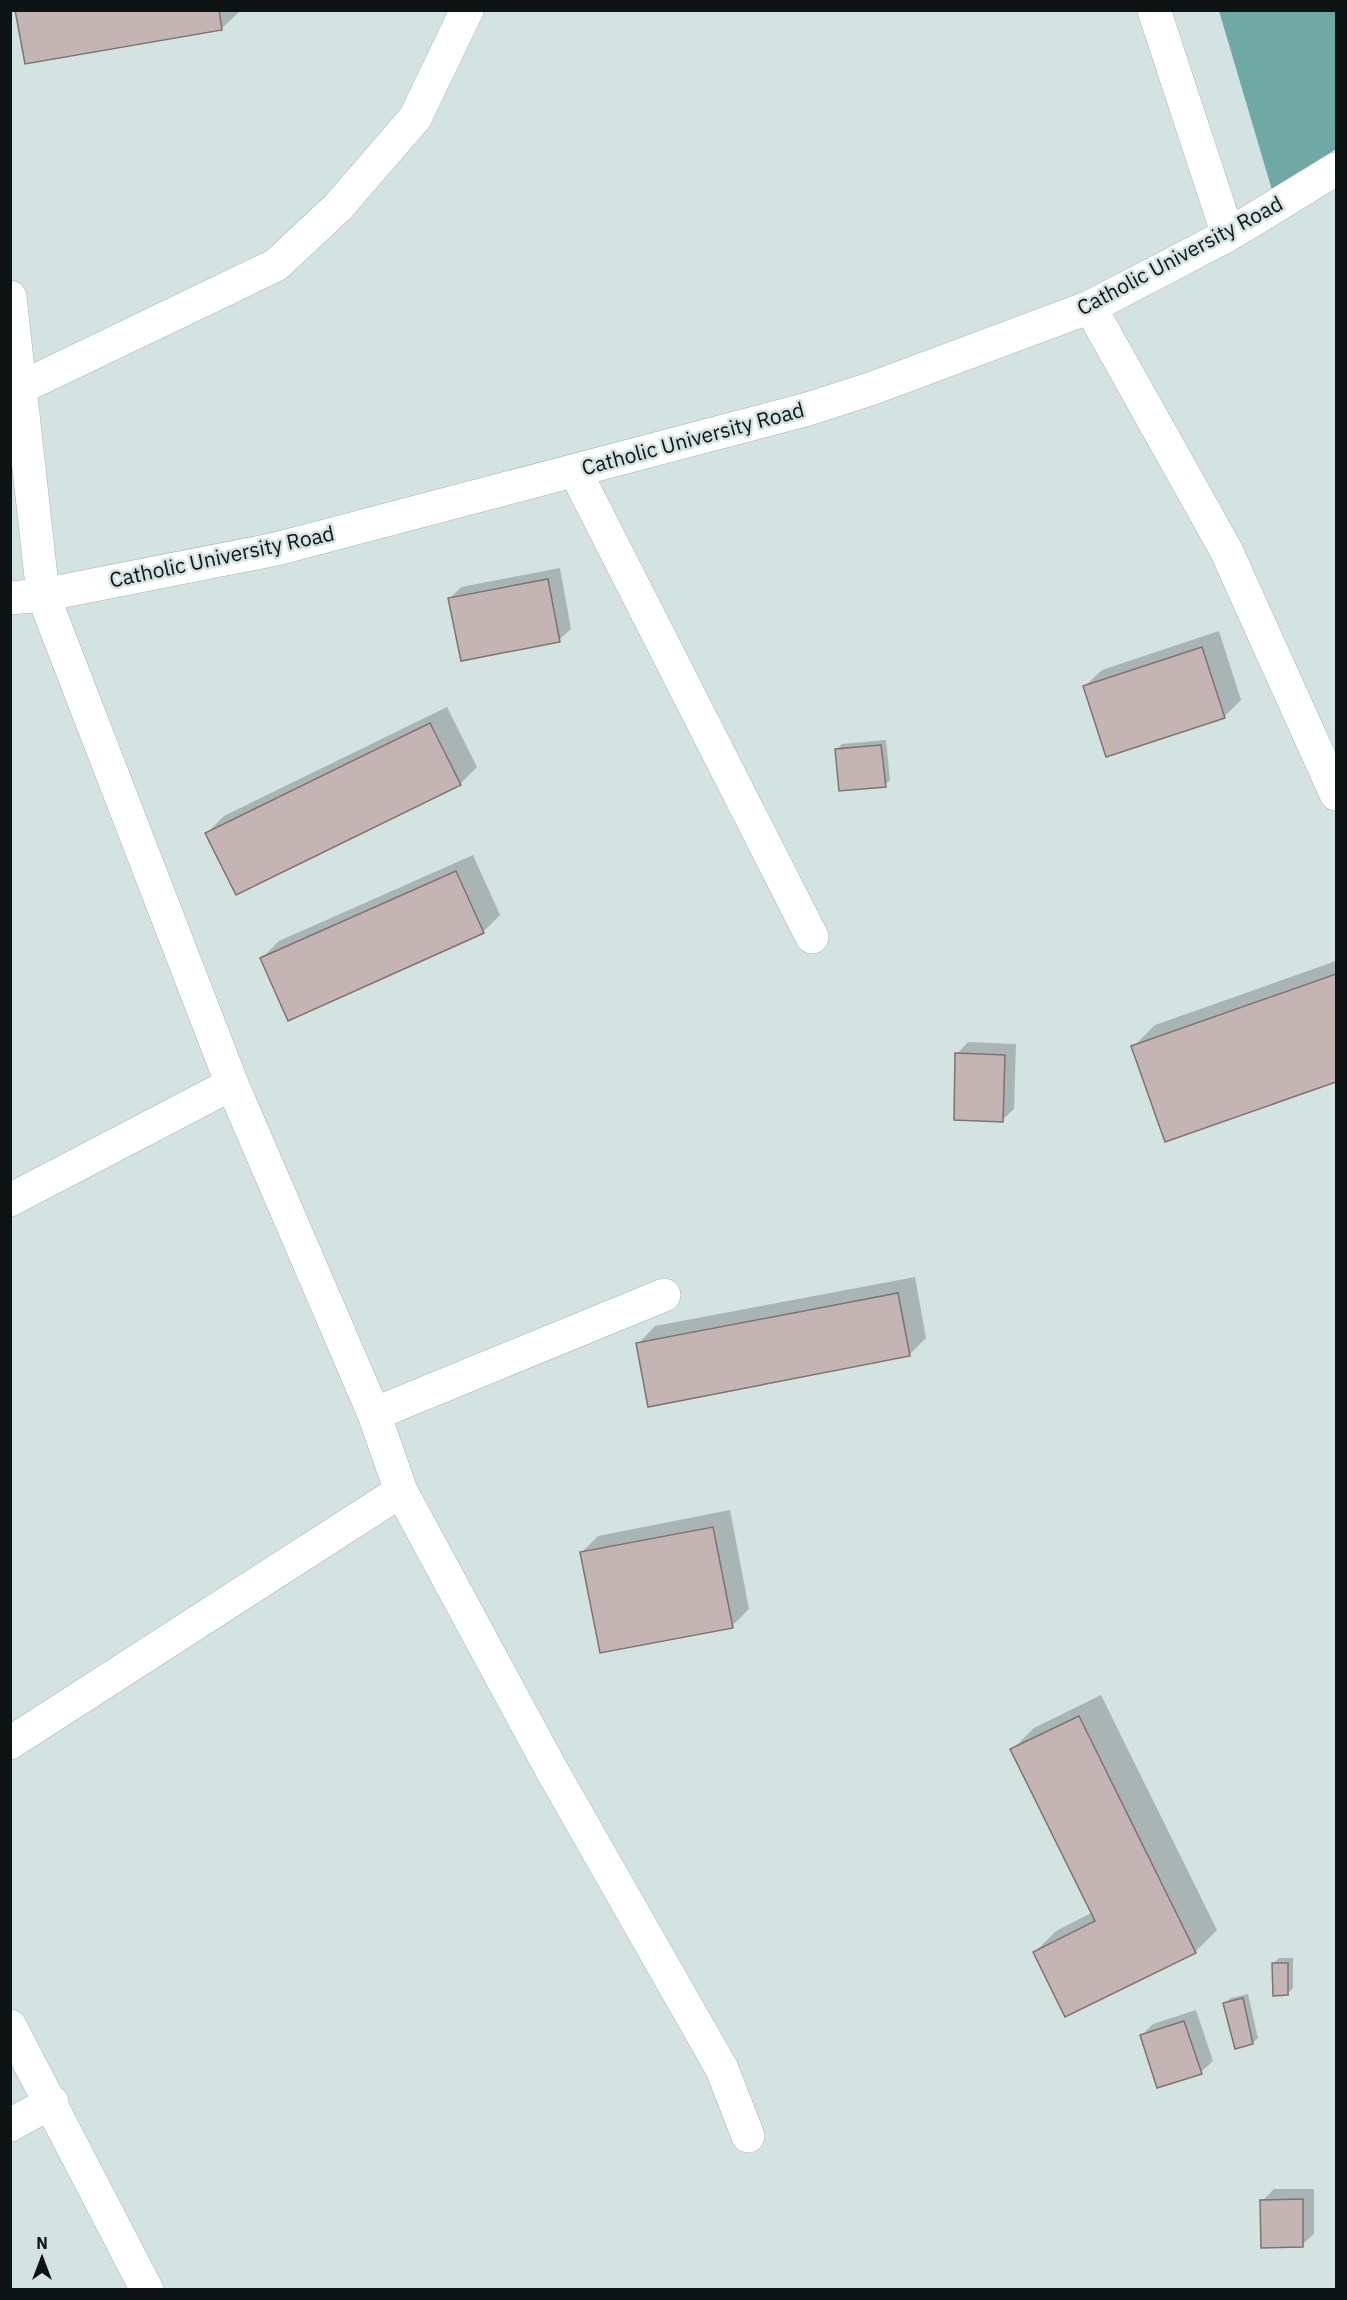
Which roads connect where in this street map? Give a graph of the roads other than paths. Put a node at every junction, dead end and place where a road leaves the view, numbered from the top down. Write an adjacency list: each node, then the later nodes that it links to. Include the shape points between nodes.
1 (467, 10): 7 (street, via 415,118 338,207 276,266)
2 (1154, 10): 4 (street)
3 (1336, 169): 4 (street, Catholic University Road)
4 (1228, 235): 6 (street, Catholic University Road)
5 (10, 297): 7 (street)
6 (1090, 307): 8 (street, Catholic University Road, via 829,402); 11 (street, via 1226,549)
7 (22, 387): 9 (street)
8 (575, 471): 9 (street, Catholic University Road, via 276,549); 12 (street)
9 (43, 595): 10 (street, Catholic University Road); 13 (street)
10 (10, 598)
11 (1336, 795)
12 (812, 937)
13 (232, 1084): 14 (street); 16 (street)
14 (10, 1200)
15 (664, 1295): 16 (street)
16 (374, 1414): 17 (street)
17 (401, 1491): 18 (street); 22 (street, via 550,1767 722,2069)
18 (10, 1743)
19 (10, 2026): 20 (street)
20 (51, 2102): 21 (street); 23 (street)
21 (10, 2125)
22 (748, 2136)
23 (147, 2289)

